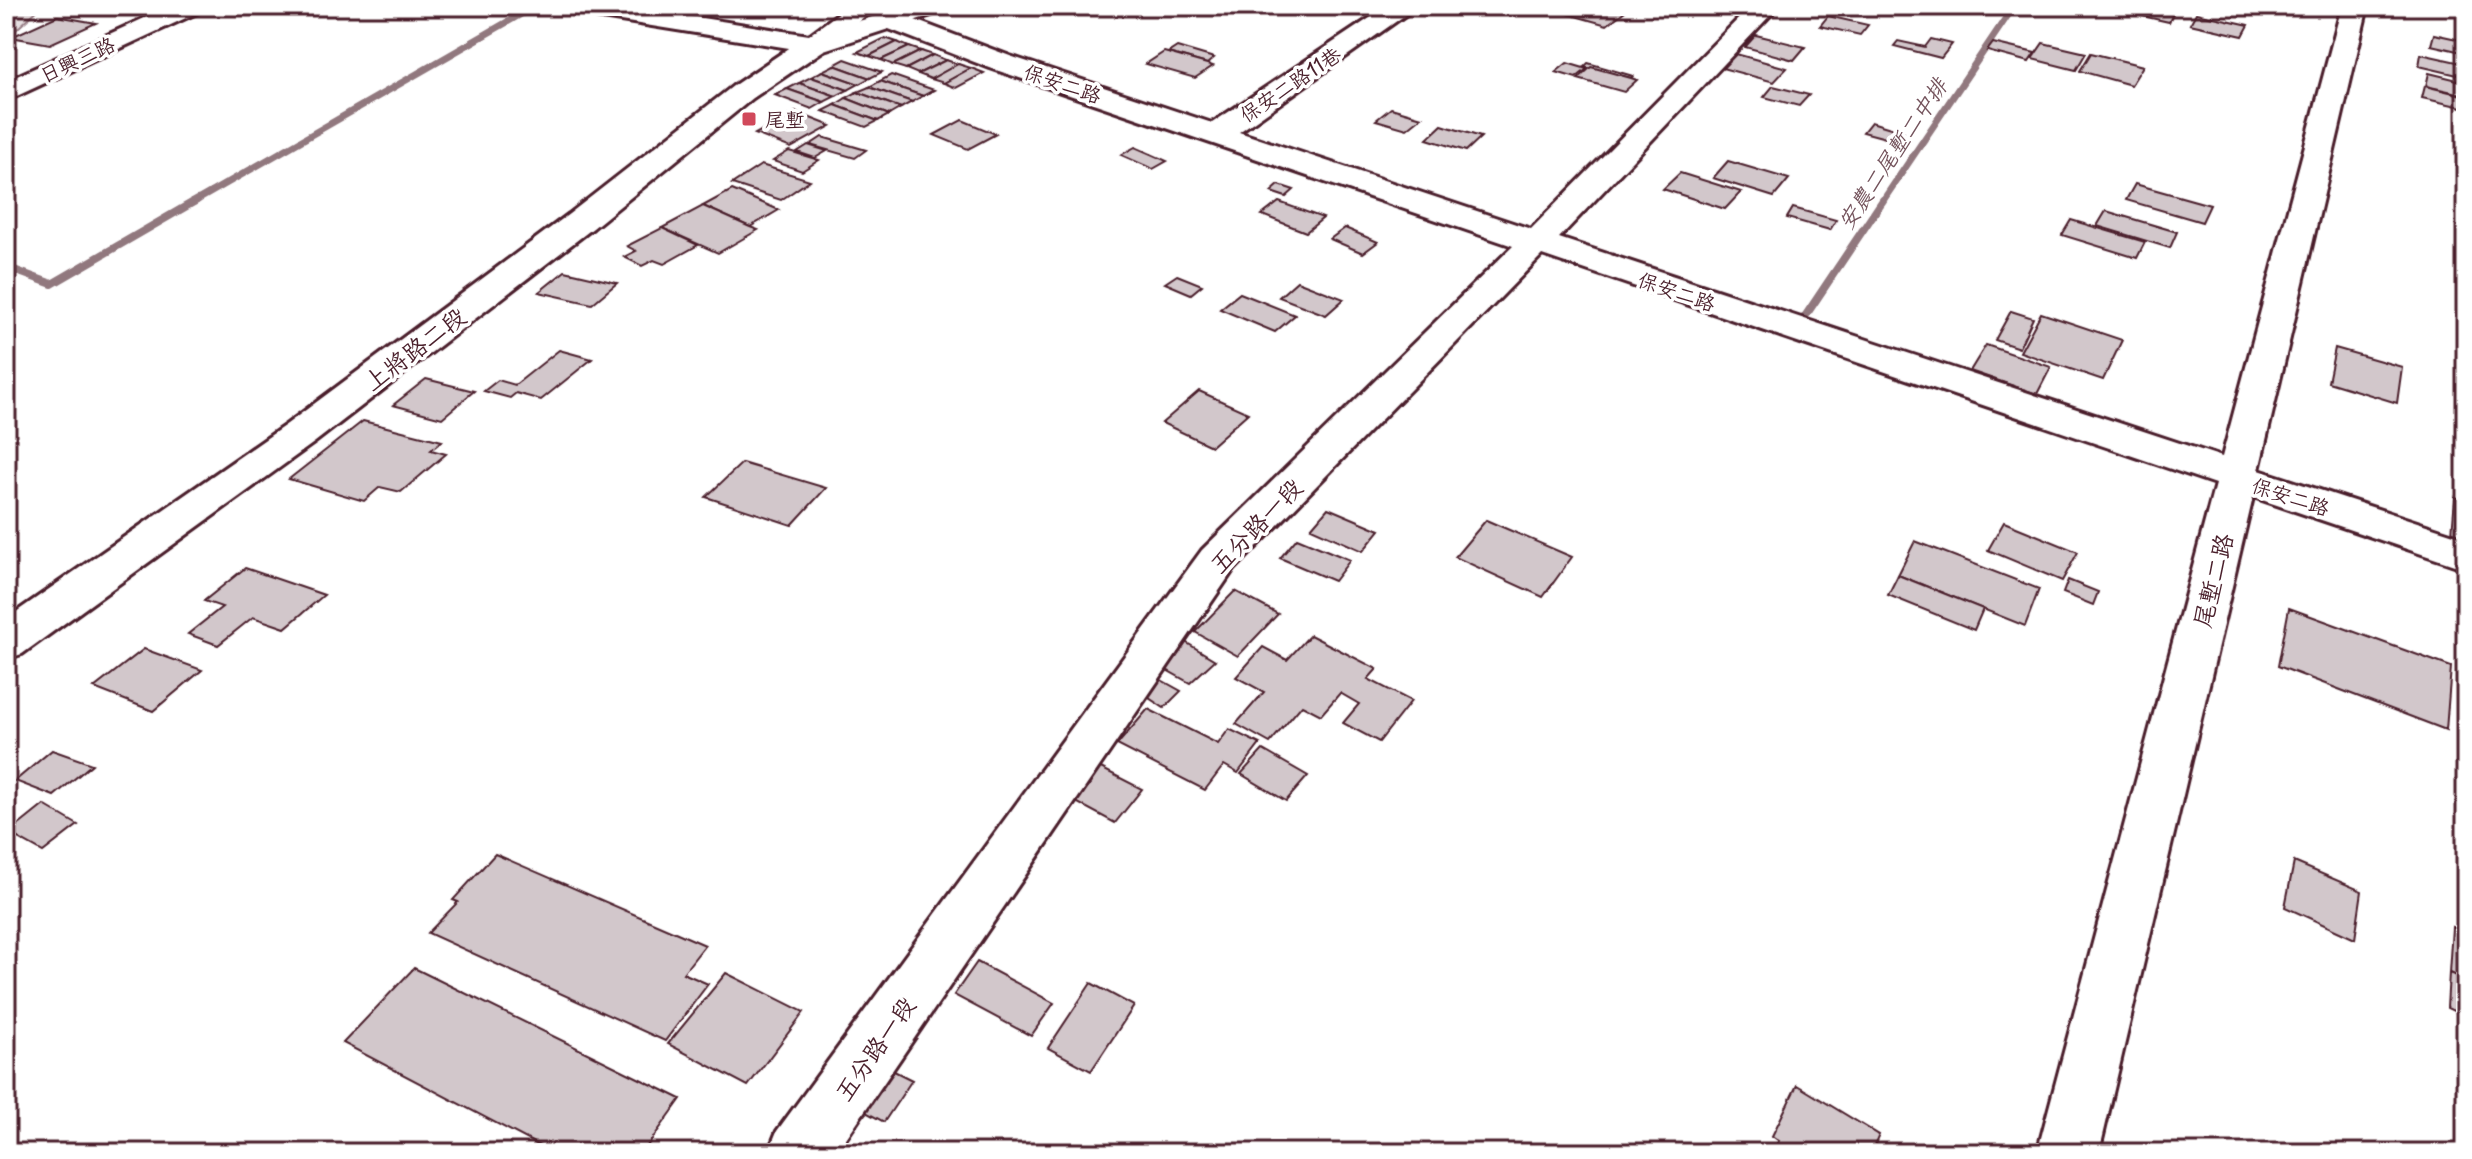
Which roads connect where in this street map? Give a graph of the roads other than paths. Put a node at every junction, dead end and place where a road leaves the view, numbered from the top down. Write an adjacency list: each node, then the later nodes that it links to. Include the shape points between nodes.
1 (192, 6): 9 (street, 日興三路)
2 (577, 6): 8 (street)
3 (935, 6): 7 (street, 上將路二段)
4 (1405, 6): 10 (street, 保安二路11巷)
5 (1766, 6): 11 (street, 五分路一段)
6 (2355, 6): 12 (street, 尾塹二路)
7 (877, 13): 8 (street, 上將路二段); 10 (street, 保安二路, via 1000,62)
8 (814, 44): 14 (street, 上將路二段, via 743,92 301,433)
9 (6, 92)
10 (1215, 135): 11 (street, 保安二路)
11 (1535, 243): 12 (street, 保安二路); 15 (street, 五分路一段, via 1217,561)
12 (2238, 479): 13 (street, 保安二路); 16 (street, 尾塹二路)
13 (2466, 554)
14 (6, 642)
15 (799, 1153)
16 (2068, 1153)

